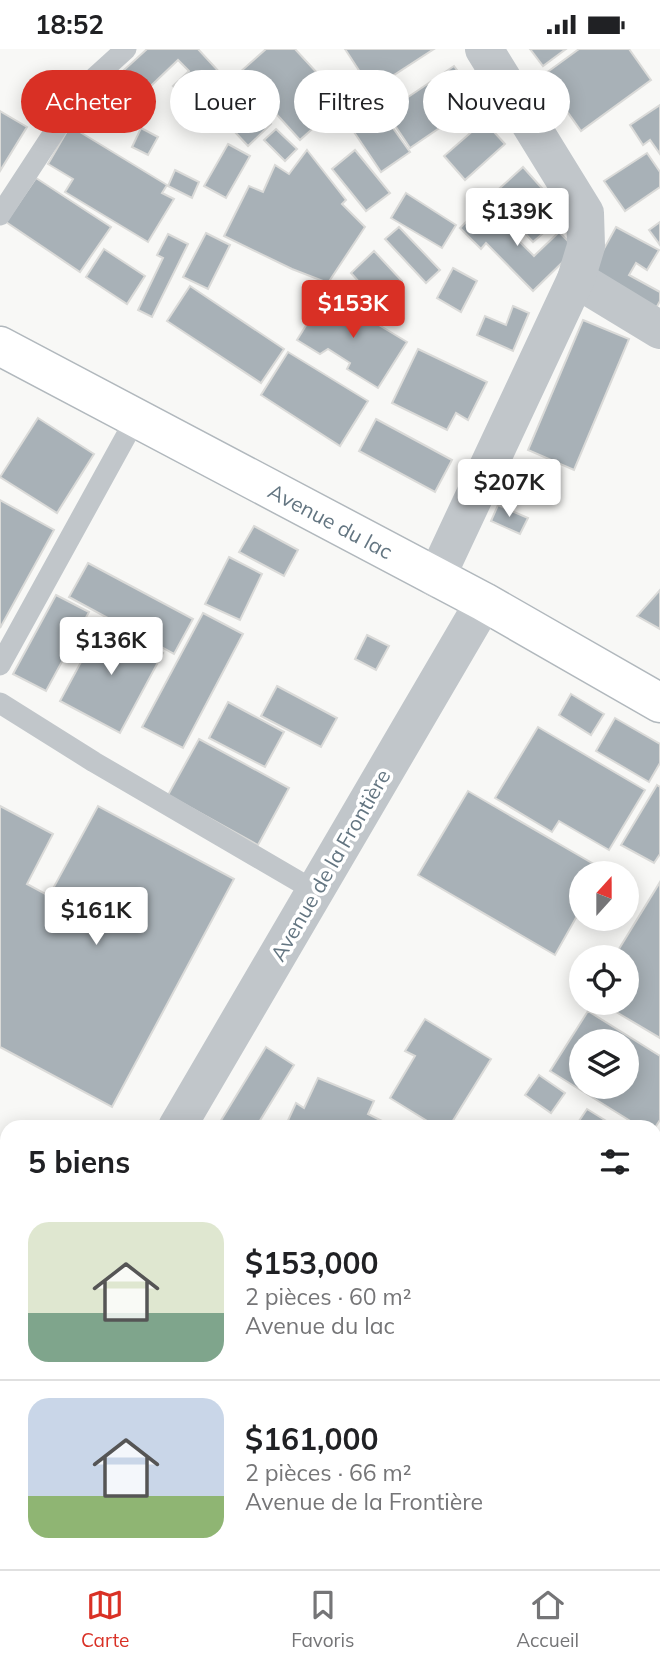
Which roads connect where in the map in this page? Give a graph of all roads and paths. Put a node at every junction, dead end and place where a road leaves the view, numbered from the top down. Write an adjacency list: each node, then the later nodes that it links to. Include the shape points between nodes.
1 (126, 49): 3 (lane, via 83,88)
2 (484, 49): 4 (street, via 585,213 586,246)
3 (0, 215)
4 (576, 279): 5 (street); 8 (street)
5 (660, 330)
6 (0, 346): 7 (main road, Avenue du lac)
7 (136, 418): 8 (main road, Avenue du lac); 10 (lane)
8 (436, 578): 9 (main road, Avenue du lac)
9 (484, 603): 12 (main road, Avenue du lac); 13 (street, Avenue de la Frontière)
10 (0, 665)
11 (0, 703): 13 (lane)
12 (660, 703)
13 (315, 891): 14 (street, Avenue de la Frontière)
14 (181, 1120)

